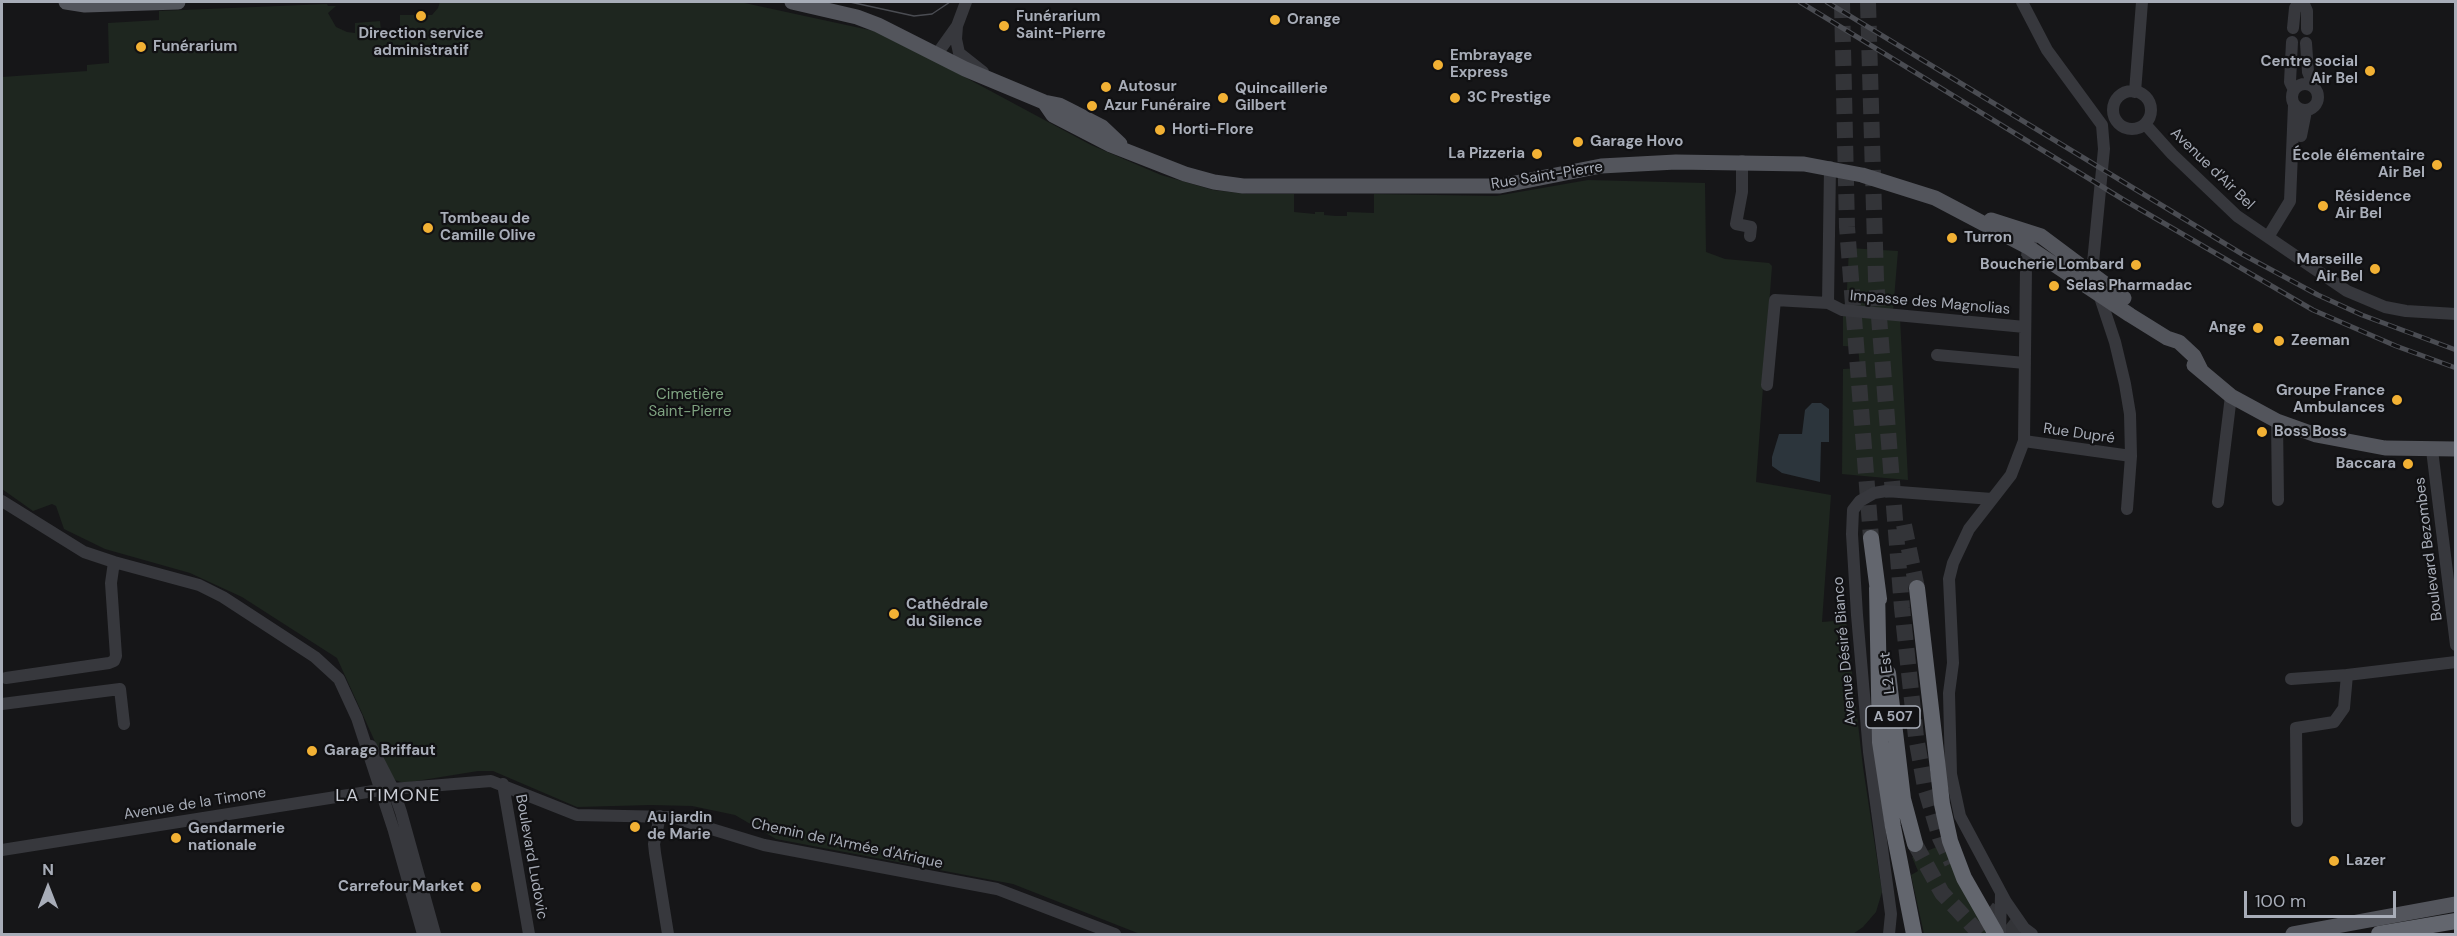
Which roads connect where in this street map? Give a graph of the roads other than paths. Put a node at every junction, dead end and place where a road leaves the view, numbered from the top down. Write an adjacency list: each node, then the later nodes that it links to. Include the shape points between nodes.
1 (66, 2): 8 (main road)
2 (178, 2): 8 (main road)
3 (792, 2): 14 (main road, Rue Saint-Pierre, via 878,25)
4 (966, 2): 9 (street)
5 (2022, 2): 22 (street, via 2046,50)
6 (2142, 2): 18 (street)
7 (2301, 2): 10 (street, via 2295,8); 11 (street, via 2307,11)
8 (85, 3)
9 (957, 26): 14 (street); 15 (street, via 959,53)
10 (2293, 28)
11 (2307, 29)
12 (2292, 42): 17 (street, via 2290,82)
13 (2307, 43): 16 (street, via 2308,72)
14 (940, 50): 15 (main road, Rue Saint-Pierre, via 965,69)
15 (989, 78): 23 (main road, Rue Saint-Pierre, via 1044,102 1053,115 1111,145 1186,175 1243,186 1500,186 1620,164)
16 (2314, 87): 17 (street, via 2304,84); 19 (street, via 2317,103)
17 (2294, 90): 19 (street, via 2292,95)
18 (2135, 92): 20 (street, via 2118,98); 21 (street, via 2147,98 2150,105 2151,113)
19 (2300, 108): 27 (street, via 2290,201)
20 (2115, 117): 21 (street, via 2123,127 2132,129); 22 (street)
21 (2145, 124): 27 (street, Avenue d'Air Bel, via 2218,199)
22 (2102, 125): 30 (street, via 2104,149)
23 (1742, 161): 24 (main road, Rue Saint-Pierre); 26 (street, via 1732,223 1751,227)
24 (1830, 167): 25 (main road, Rue Saint-Pierre, via 1908,188); 32 (street)
25 (1966, 212): 28 (main road, Rue Saint-Pierre, via 2020,228); 29 (main road, Rue Saint-Pierre)
26 (1750, 236)
27 (2271, 239): 33 (street, Avenue d'Air Bel, via 2348,291 2385,307)
28 (2048, 242): 29 (street, via 2035,241); 30 (main road, Rue Saint-Pierre)
29 (2028, 247): 31 (main road, Rue Saint-Pierre); 35 (street)
30 (2092, 273): 31 (street); 34 (main road, Rue Saint-Pierre, via 2136,308)
31 (2096, 290): 34 (main road, Rue Saint-Pierre); 44 (street, via 2125,384)
32 (1828, 303): 35 (street, Impasse des Magnolias, via 1842,310); 38 (street, Impasse des Magnolias, via 1775,300)
33 (2456, 314)
34 (2148, 324): 39 (main road, via 2179,342 2194,356 2201,370)
35 (2025, 327): 37 (street)
36 (1937, 355): 37 (street)
37 (2025, 363): 41 (street)
38 (1767, 385)
39 (2231, 396): 40 (main road); 48 (street)
40 (2277, 422): 43 (main road, via 2355,444); 46 (street)
41 (2024, 441): 44 (street, Rue Dupré); 45 (street, via 2011,475)
42 (2456, 449): 43 (main road)
43 (2432, 450): 54 (street, Boulevard Bezombes)
44 (2131, 456): 49 (street)
45 (1992, 499): 67 (street, via 1969,529 1949,579 1953,663 1948,693 1951,774 1960,816); 76 (street, Avenue Désiré Bianco, via 1886,491 1860,501 1853,510 1857,615 1869,752 1891,914)
46 (2278, 500)
47 (2, 501): 51 (street, via 84,552)
48 (2217, 502)
49 (2127, 508)
50 (1871, 538): 52 (highway, L2 Est / A 507)
51 (114, 562): 57 (street, via 114,661); 62 (street, via 199,585 315,657 339,679)
52 (1877, 588): 65 (highway, L2 Est / A 507, via 1903,799); 77 (highway, via 1880,742)
53 (1917, 588): 78 (highway, via 1942,804 1950,841 1964,878)
54 (2456, 645)
55 (2456, 662): 56 (street)
56 (2347, 675): 58 (street); 64 (street, via 2344,708 2334,722 2296,728)
57 (6, 678)
58 (2291, 679)
59 (2, 704): 60 (street, via 120,689)
60 (124, 724)
61 (503, 784): 62 (street, Chemin de l'Armée d'Afrique, via 479,780); 63 (street, Chemin de l'Armée d'Afrique, via 577,815); 73 (street, Boulevard Ludovic)
62 (387, 790): 66 (street, Avenue de la Timone); 69 (street)
63 (660, 816): 74 (street, via 654,844); 75 (street, Chemin de l'Armée d'Afrique, via 688,820 765,845 997,889)
64 (2298, 821)
65 (1915, 843)
66 (2, 850)
67 (2001, 893): 78 (street); 79 (street)
68 (2456, 904): 80 (main road)
69 (425, 919): 71 (street); 72 (street)
70 (2456, 921): 81 (highway)
71 (423, 934)
72 (435, 934)
73 (529, 934)
74 (668, 934)
75 (1115, 934)
76 (1889, 934)
77 (1914, 934)
78 (1998, 934)
79 (2032, 934)
80 (2293, 934)
81 (2379, 934)

